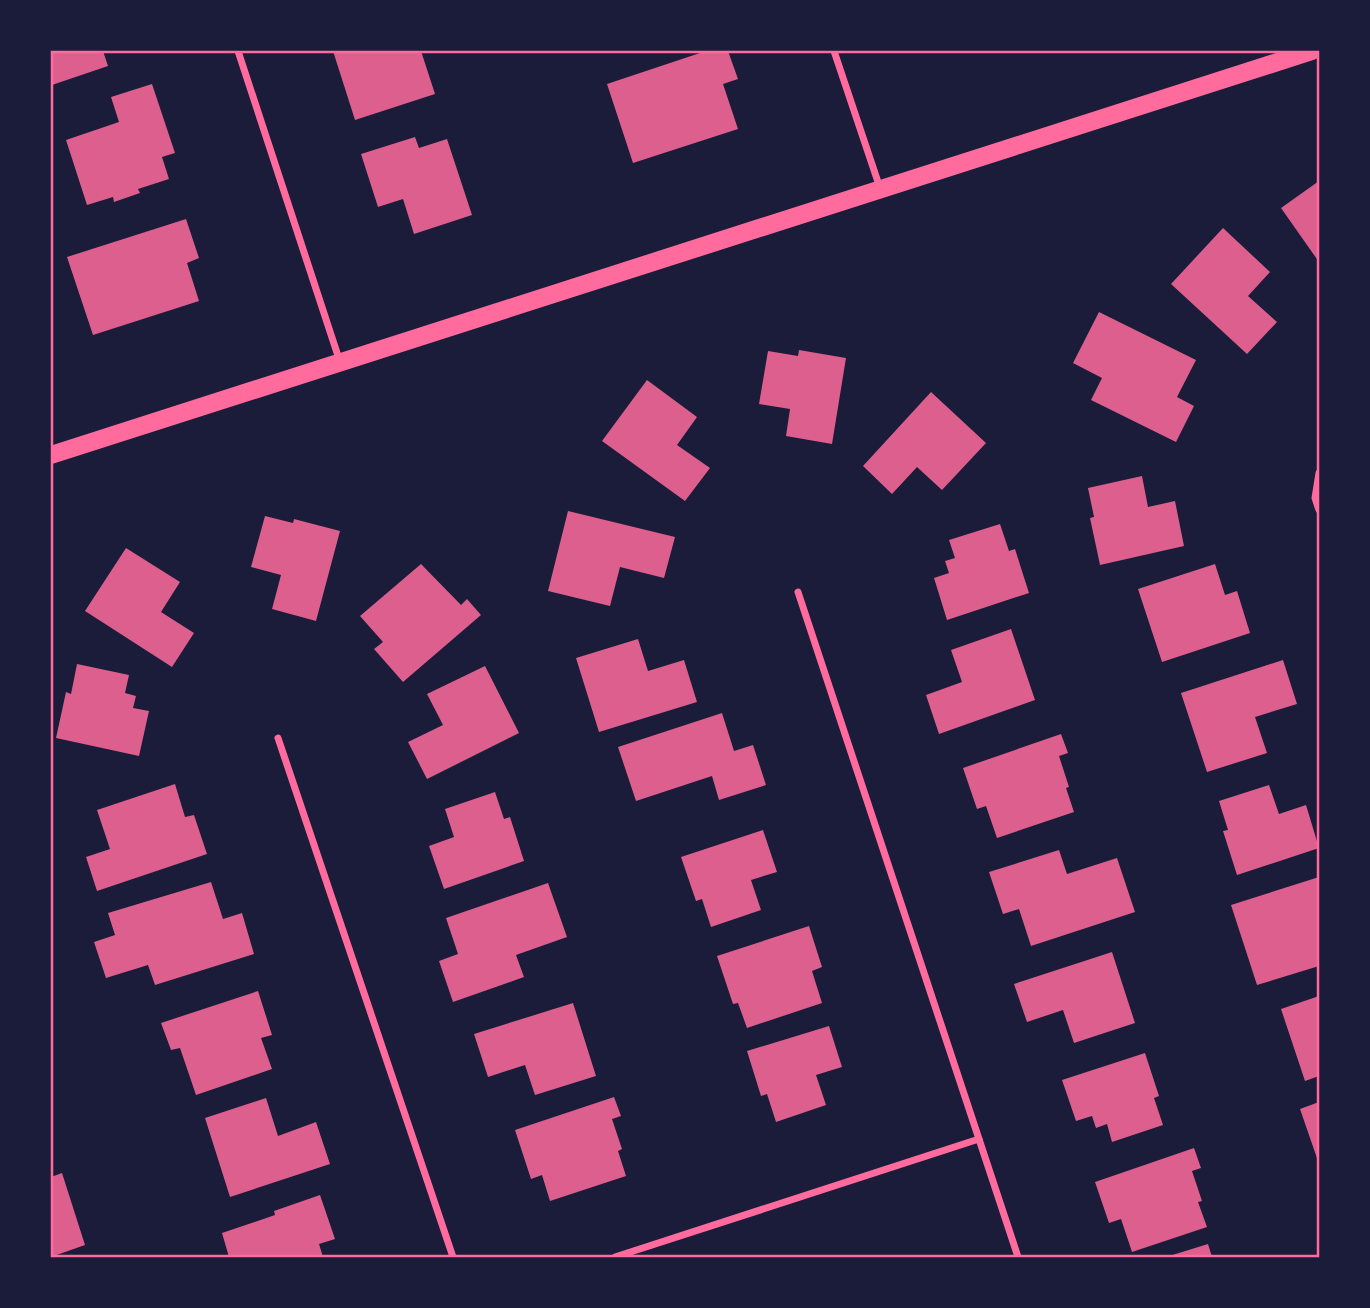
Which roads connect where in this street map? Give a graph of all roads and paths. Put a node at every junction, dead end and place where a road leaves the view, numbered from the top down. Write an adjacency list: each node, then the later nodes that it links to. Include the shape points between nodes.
1 (238, 51): 5 (street)
2 (834, 51): 4 (street)
3 (1312, 51): 4 (main road)
4 (880, 189): 5 (main road)
5 (340, 362): 6 (main road)
6 (51, 455)
7 (1319, 473): 8 (street, via 1315,498)
8 (1319, 510)
9 (798, 592): 11 (street)
10 (278, 738): 12 (street)
11 (979, 1139): 13 (street); 14 (street)
12 (453, 1257)
13 (615, 1257)
14 (1018, 1257)

